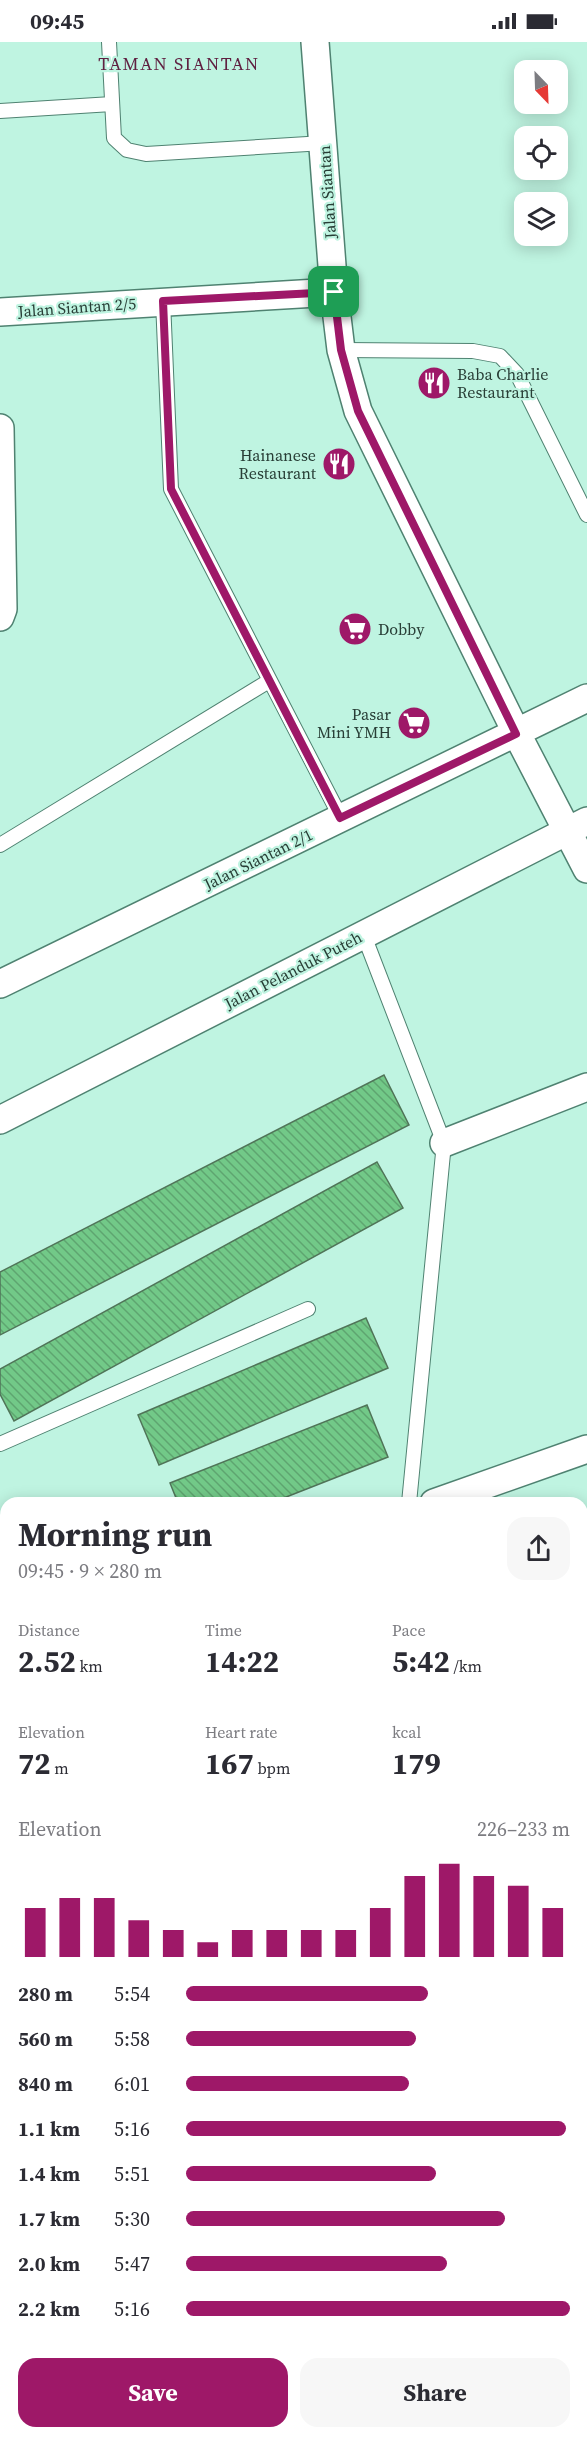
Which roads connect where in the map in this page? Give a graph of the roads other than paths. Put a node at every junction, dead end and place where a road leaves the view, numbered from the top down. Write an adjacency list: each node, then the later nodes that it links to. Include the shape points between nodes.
1 (109, 42): 3 (lane)
2 (315, 42): 5 (street, Jalan Siantan)
3 (112, 104): 4 (lane); 5 (lane, via 114,138 128,150 146,154)
4 (0, 111)
5 (324, 143): 6 (street, Jalan Siantan)
6 (334, 292): 7 (street, Jalan Siantan 2/5); 9 (street, Jalan Siantan)
7 (163, 301): 8 (street, Jalan Siantan 2/5); 13 (lane, via 171,489)
8 (0, 312)
9 (341, 350): 11 (lane, via 473,351 500,356 517,374); 15 (street, Jalan Siantan, via 358,411)
10 (0, 428): 12 (street)
11 (587, 515)
12 (0, 617)
13 (269, 681): 16 (lane); 18 (lane)
14 (587, 698): 15 (street, Jalan Siantan 2/1)
15 (516, 734): 16 (street, Jalan Siantan 2/1); 17 (street, Jalan Siantan)
16 (340, 818): 21 (street, Jalan Siantan 2/1)
17 (577, 825): 19 (street, Jalan Siantan); 20 (street, Jalan Pelanduk Puteh)
18 (0, 845)
19 (587, 869)
20 (363, 933): 23 (street, Jalan Pelanduk Puteh); 24 (lane)
21 (0, 984)
22 (587, 1087): 24 (street)
23 (0, 1120)
24 (444, 1143): 28 (lane)
25 (308, 1309): 26 (lane)
26 (0, 1444)
27 (587, 1449): 29 (street)
28 (410, 1497)
29 (458, 1497)

